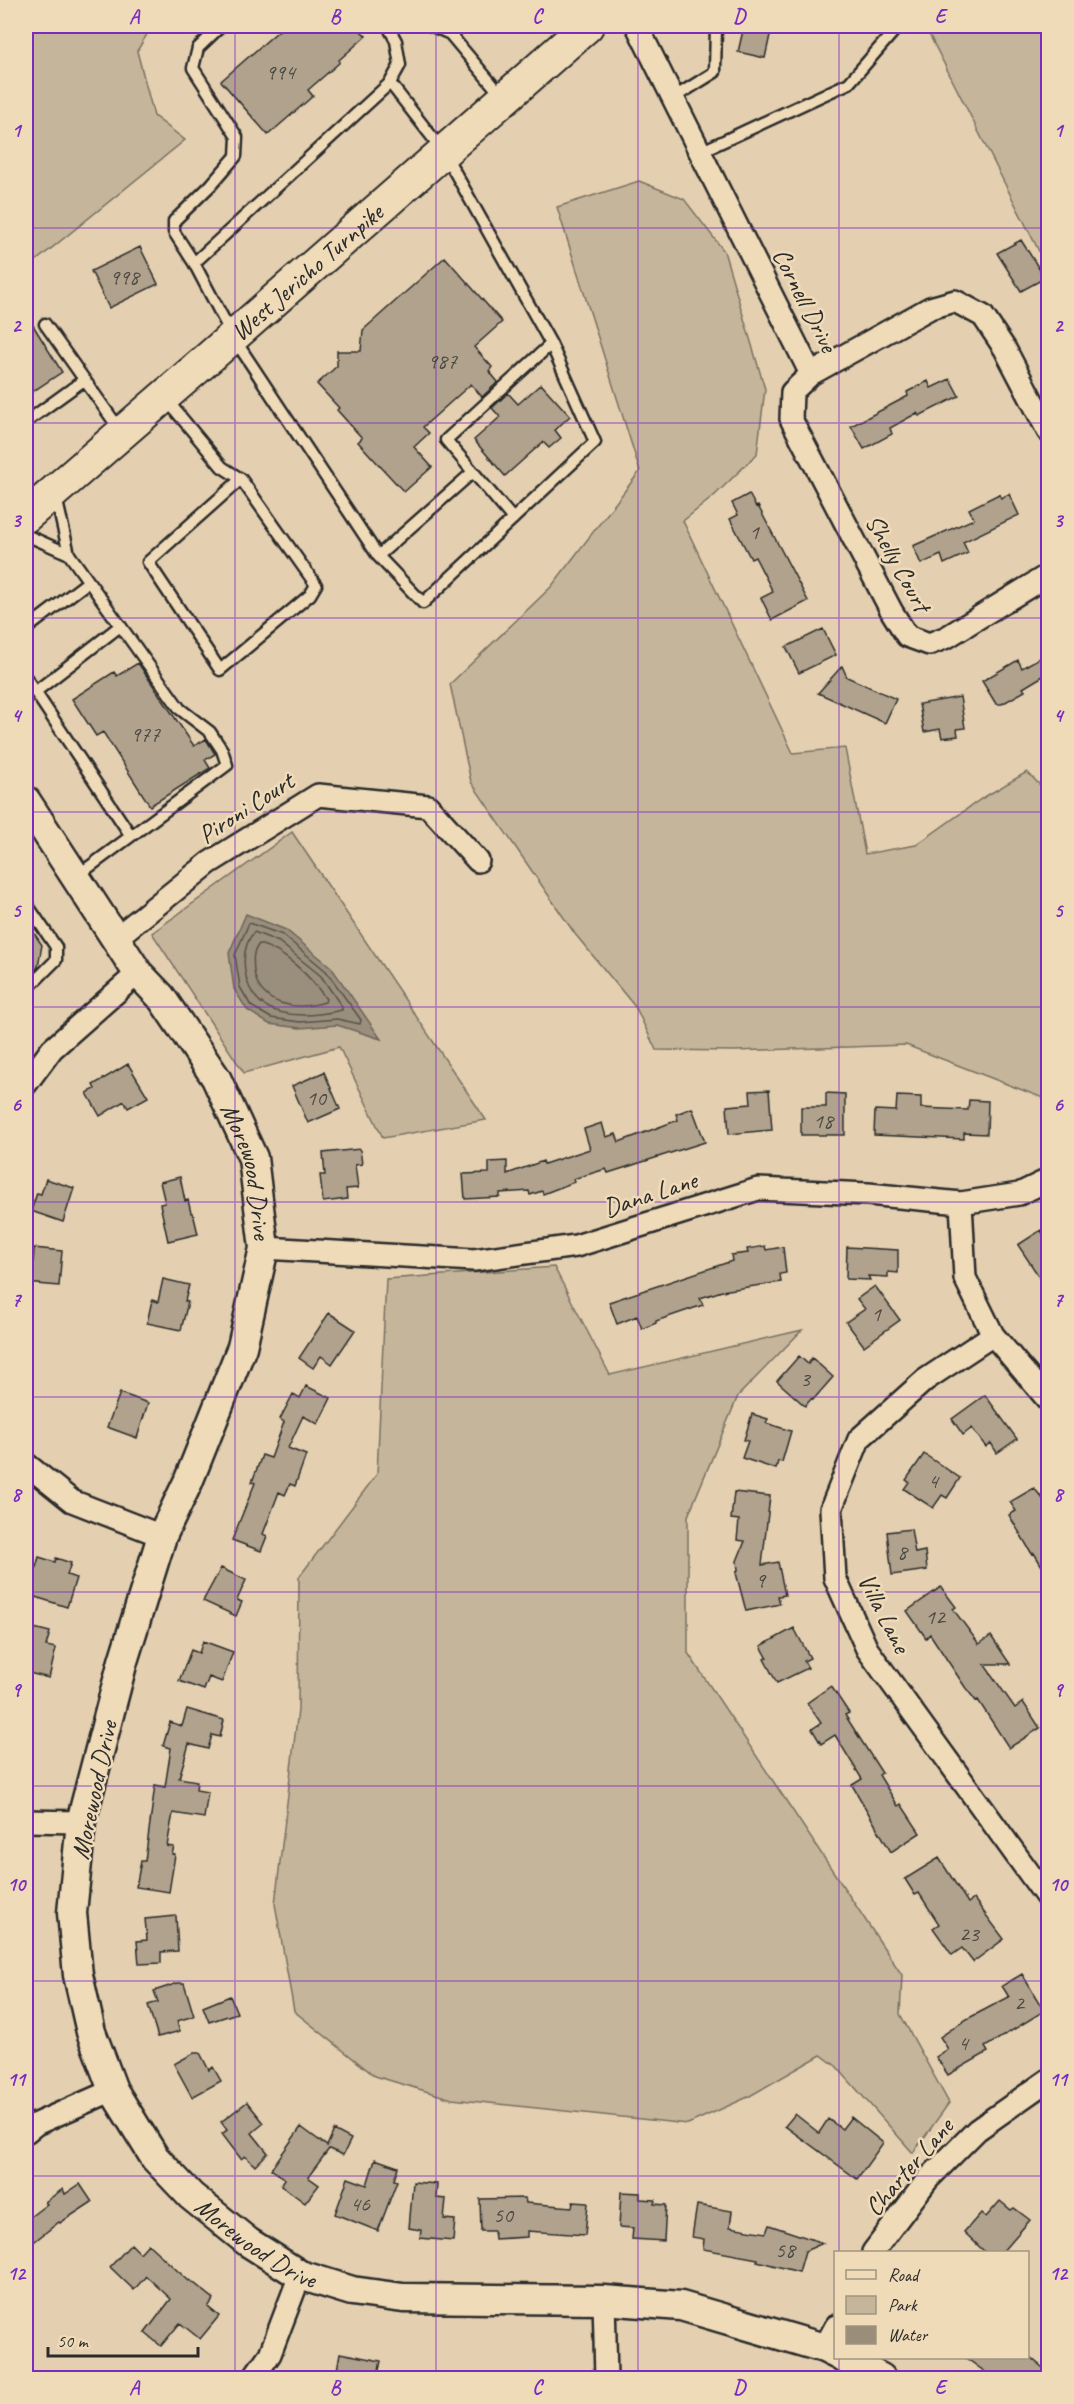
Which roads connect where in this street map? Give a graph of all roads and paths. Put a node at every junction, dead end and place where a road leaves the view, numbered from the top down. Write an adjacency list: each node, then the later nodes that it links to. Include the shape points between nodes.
1 (221, 26): 15 (lane, via 198,48 193,68 237,137 236,156 174,221 174,232)
2 (388, 26): 10 (lane, via 396,41 400,64)
3 (432, 26): 9 (lane)
4 (460, 26): 9 (lane)
5 (587, 26): 11 (main road, West Jericho Turnpike)
6 (637, 26): 12 (street, Cornell Drive)
7 (716, 26): 12 (lane, via 715,72)
8 (892, 26): 14 (lane, via 894,31 849,83)
9 (450, 34): 11 (lane)
10 (390, 83): 13 (lane); 15 (lane)
11 (504, 97): 13 (main road, West Jericho Turnpike)
12 (673, 98): 14 (street, Cornell Drive)
13 (443, 151): 17 (main road, West Jericho Turnpike); 18 (lane)
14 (700, 152): 19 (street, Cornell Drive)
15 (194, 262): 17 (lane)
16 (45, 324): 20 (lane)
17 (233, 337): 21 (main road, West Jericho Turnpike); 32 (lane)
18 (550, 344): 25 (lane, via 446,440); 29 (lane, via 596,442)
19 (811, 374): 23 (street, Cornell Drive, via 930,308 955,301 983,316); 33 (street, Shelly Court, via 792,392 791,419 908,636 929,644 946,638)
20 (84, 380): 22 (lane); 24 (lane)
21 (164, 396): 24 (main road, West Jericho Turnpike); 26 (lane, via 222,467)
22 (26, 422)
23 (1048, 431)
24 (122, 433): 27 (main road, West Jericho Turnpike)
25 (473, 472): 29 (lane); 32 (lane)
26 (241, 479): 26 (lane, via 316,585 310,595 220,670 148,562)
27 (54, 491): 28 (main road, West Jericho Turnpike); 31 (lane)
28 (26, 516)
29 (513, 519): 32 (lane, via 423,603)
30 (26, 535): 31 (lane)
31 (69, 554): 34 (lane)
32 (378, 556)
33 (1048, 575)
34 (88, 582): 35 (lane); 36 (lane)
35 (120, 626): 38 (lane); 40 (lane, via 180,709 210,732 227,765)
36 (26, 629)
37 (26, 678): 38 (lane)
38 (35, 693): 40 (lane)
39 (26, 803): 42 (street, Morewood Drive)
40 (131, 836): 42 (lane)
41 (478, 861): 44 (street, Pironi Court, via 428,806 318,795 209,863)
42 (76, 876): 44 (street, Morewood Drive)
43 (26, 903): 46 (lane, via 56,947 56,960)
44 (116, 938): 45 (street, Morewood Drive)
45 (138, 973): 47 (street, via 52,1049); 50 (street, Morewood Drive, via 161,997 216,1078 253,1158)
46 (26, 990)
47 (26, 1084)
48 (1048, 1180): 49 (street, Dana Lane, via 1019,1194)
49 (961, 1203): 50 (street, Dana Lane, via 758,1189 576,1246 474,1260); 51 (street, via 965,1278)
50 (264, 1248): 54 (street, Morewood Drive, via 242,1347)
51 (993, 1335): 52 (street); 57 (street, Villa Lane, via 925,1380 859,1439 831,1509 835,1578 867,1649)
52 (1048, 1401)
53 (26, 1464): 54 (street, via 72,1501)
54 (162, 1536): 56 (street, Morewood Drive, via 123,1661)
55 (26, 1821): 56 (street)
56 (81, 1822): 59 (street, Morewood Drive, via 72,1913 78,1975 91,2032)
57 (1048, 1899)
58 (1048, 2080): 61 (street, Charter Lane, via 977,2130 928,2179)
59 (113, 2090): 60 (street); 62 (street, Morewood Drive, via 155,2158 191,2196 248,2242)
60 (26, 2132)
61 (874, 2251)
62 (300, 2275): 63 (street, Morewood Drive, via 352,2291 403,2298); 66 (street, via 270,2354)
63 (603, 2300): 64 (street, Morewood Drive, via 681,2306); 67 (street)
64 (834, 2346)
65 (853, 2359): 68 (street, Morewood Drive)
66 (253, 2379)
67 (606, 2379)
68 (881, 2379)

